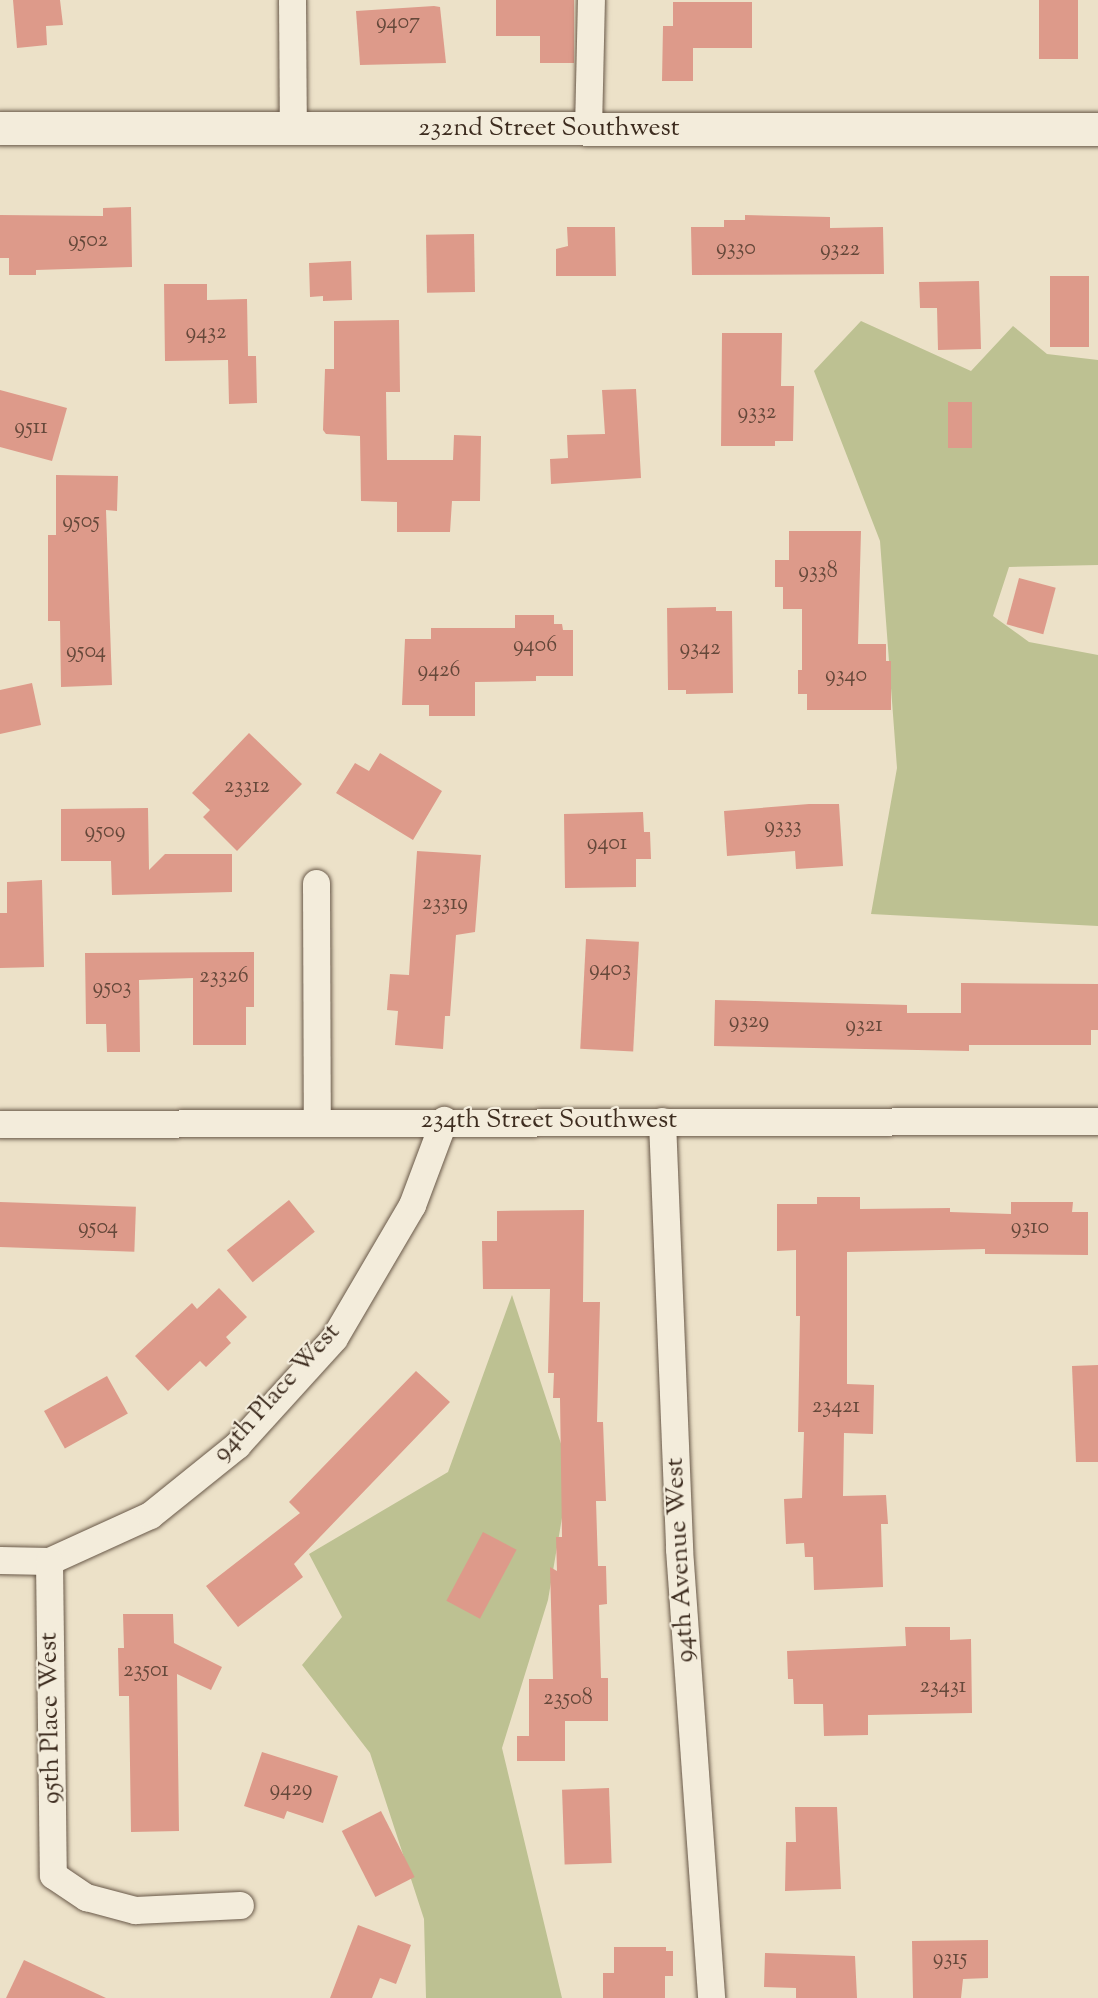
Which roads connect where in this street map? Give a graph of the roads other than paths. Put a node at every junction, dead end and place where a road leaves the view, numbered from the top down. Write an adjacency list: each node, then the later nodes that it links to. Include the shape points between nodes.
1 (292, 0): 4 (street)
2 (591, 0): 5 (street)
3 (0, 128): 4 (street, 232nd Street Southwest)
4 (293, 128): 5 (street, 232nd Street Southwest)
5 (588, 129): 6 (street, 232nd Street Southwest)
6 (1098, 129)
7 (316, 883): 9 (street)
8 (444, 1120): 9 (street, 234th Street Southwest); 10 (street, 234th Street Southwest); 14 (street, 94th Place West, via 412,1205 334,1338 237,1445 150,1515)
9 (317, 1121): 12 (street, 234th Street Southwest)
10 (662, 1121): 11 (street, 234th Street Southwest); 16 (street, 94th Avenue West, via 679,1549)
11 (1098, 1121)
12 (0, 1124)
13 (0, 1560): 14 (street)
14 (49, 1561): 15 (street, 95th Place West, via 53,1875 86,1897 135,1910)
15 (240, 1905)
16 (711, 1998)

